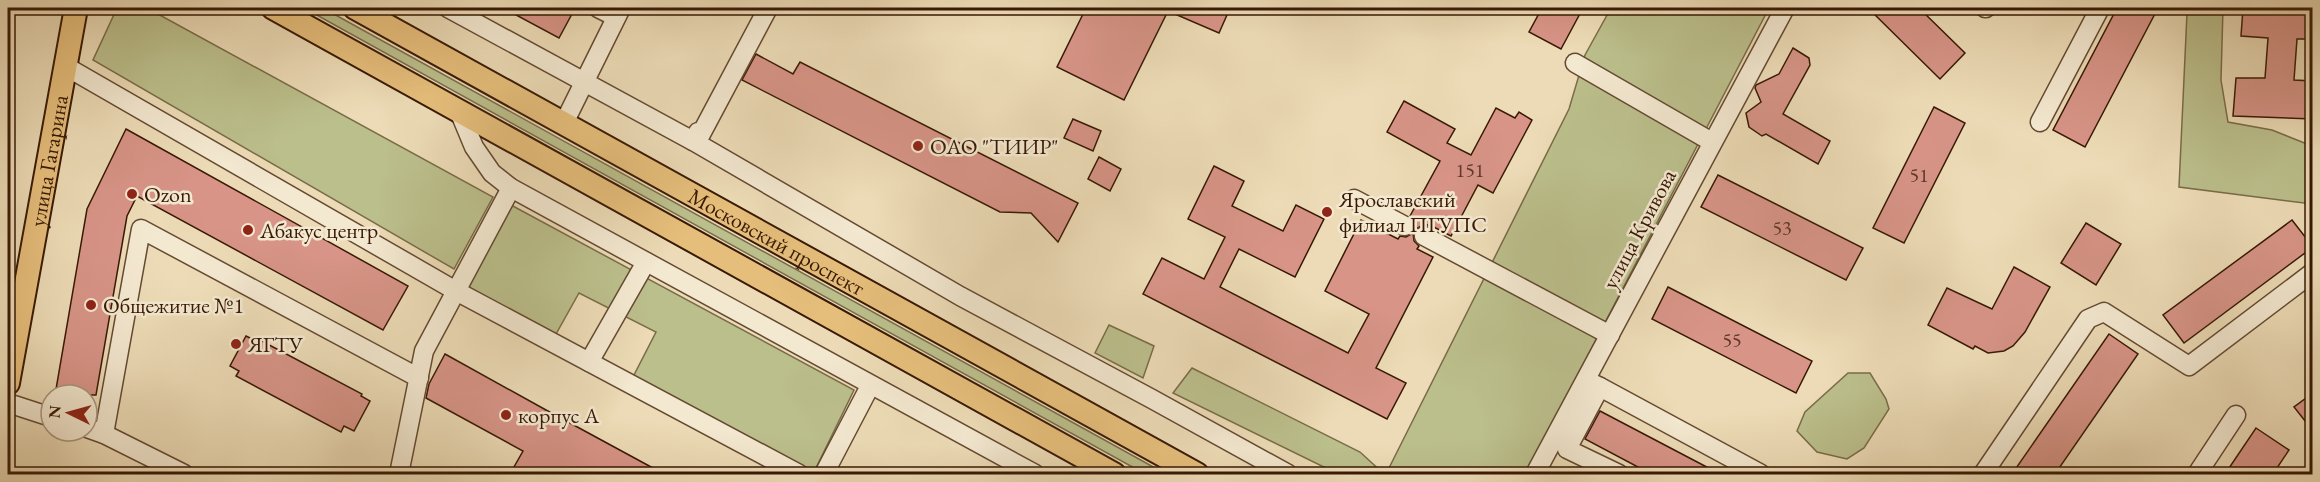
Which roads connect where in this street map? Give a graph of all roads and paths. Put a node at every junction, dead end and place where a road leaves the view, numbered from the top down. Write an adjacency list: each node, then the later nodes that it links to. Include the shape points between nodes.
1 (74, 8): 11 (main road, улица Гагарина)
2 (91, 8): 11 (main road)
3 (273, 8): 15 (main road, Московский проспект)
4 (355, 8): 17 (main road, Московский проспект)
5 (448, 8): 14 (street)
6 (598, 8): 10 (street)
7 (768, 8): 18 (street, via 701,134 698,132)
8 (1785, 8): 19 (street, улица Кривова)
9 (2100, 8): 16 (street)
10 (618, 12): 14 (street)
11 (72, 30): 13 (main road, улица Гагарина)
12 (1575, 63): 19 (street)
13 (65, 66): 26 (street); 30 (main road, улица Гагарина)
14 (584, 82): 17 (street); 18 (street)
15 (459, 111): 20 (street, via 474,147 492,173); 43 (main road, Московский проспект)
16 (2040, 122)
17 (564, 123): 44 (main road, Московский проспект)
18 (693, 141): 45 (street, via 960,296)
19 (1712, 142): 27 (street, улица Кривова)
20 (511, 188): 24 (street); 26 (street)
21 (1354, 199): 22 (street)
22 (1405, 226)
23 (1424, 236): 27 (street)
24 (646, 262): 28 (street); 32 (street)
25 (2313, 273): 49 (street, via 2189,366 2104,312 2088,319)
26 (456, 291): 28 (street); 29 (street, via 424,351)
27 (1610, 335): 31 (street, улица Кривова)
28 (589, 362): 41 (street)
29 (419, 378): 35 (street, via 141,229); 40 (street)
30 (8, 383)
31 (1593, 383): 46 (street, улица Кривова); 47 (street, via 1567,449); 48 (street)
32 (870, 386): 38 (street); 42 (street)
33 (8, 403): 34 (street)
34 (39, 413)
35 (99, 413)
36 (2236, 415): 50 (street)
37 (99, 433): 39 (street)
38 (831, 472)
39 (184, 474)
40 (399, 474)
41 (800, 474)
42 (1035, 474)
43 (1114, 474)
44 (1197, 474)
45 (1288, 474)
46 (1535, 474)
47 (1619, 474)
48 (1761, 474)
49 (1983, 474)
50 (2197, 474)

